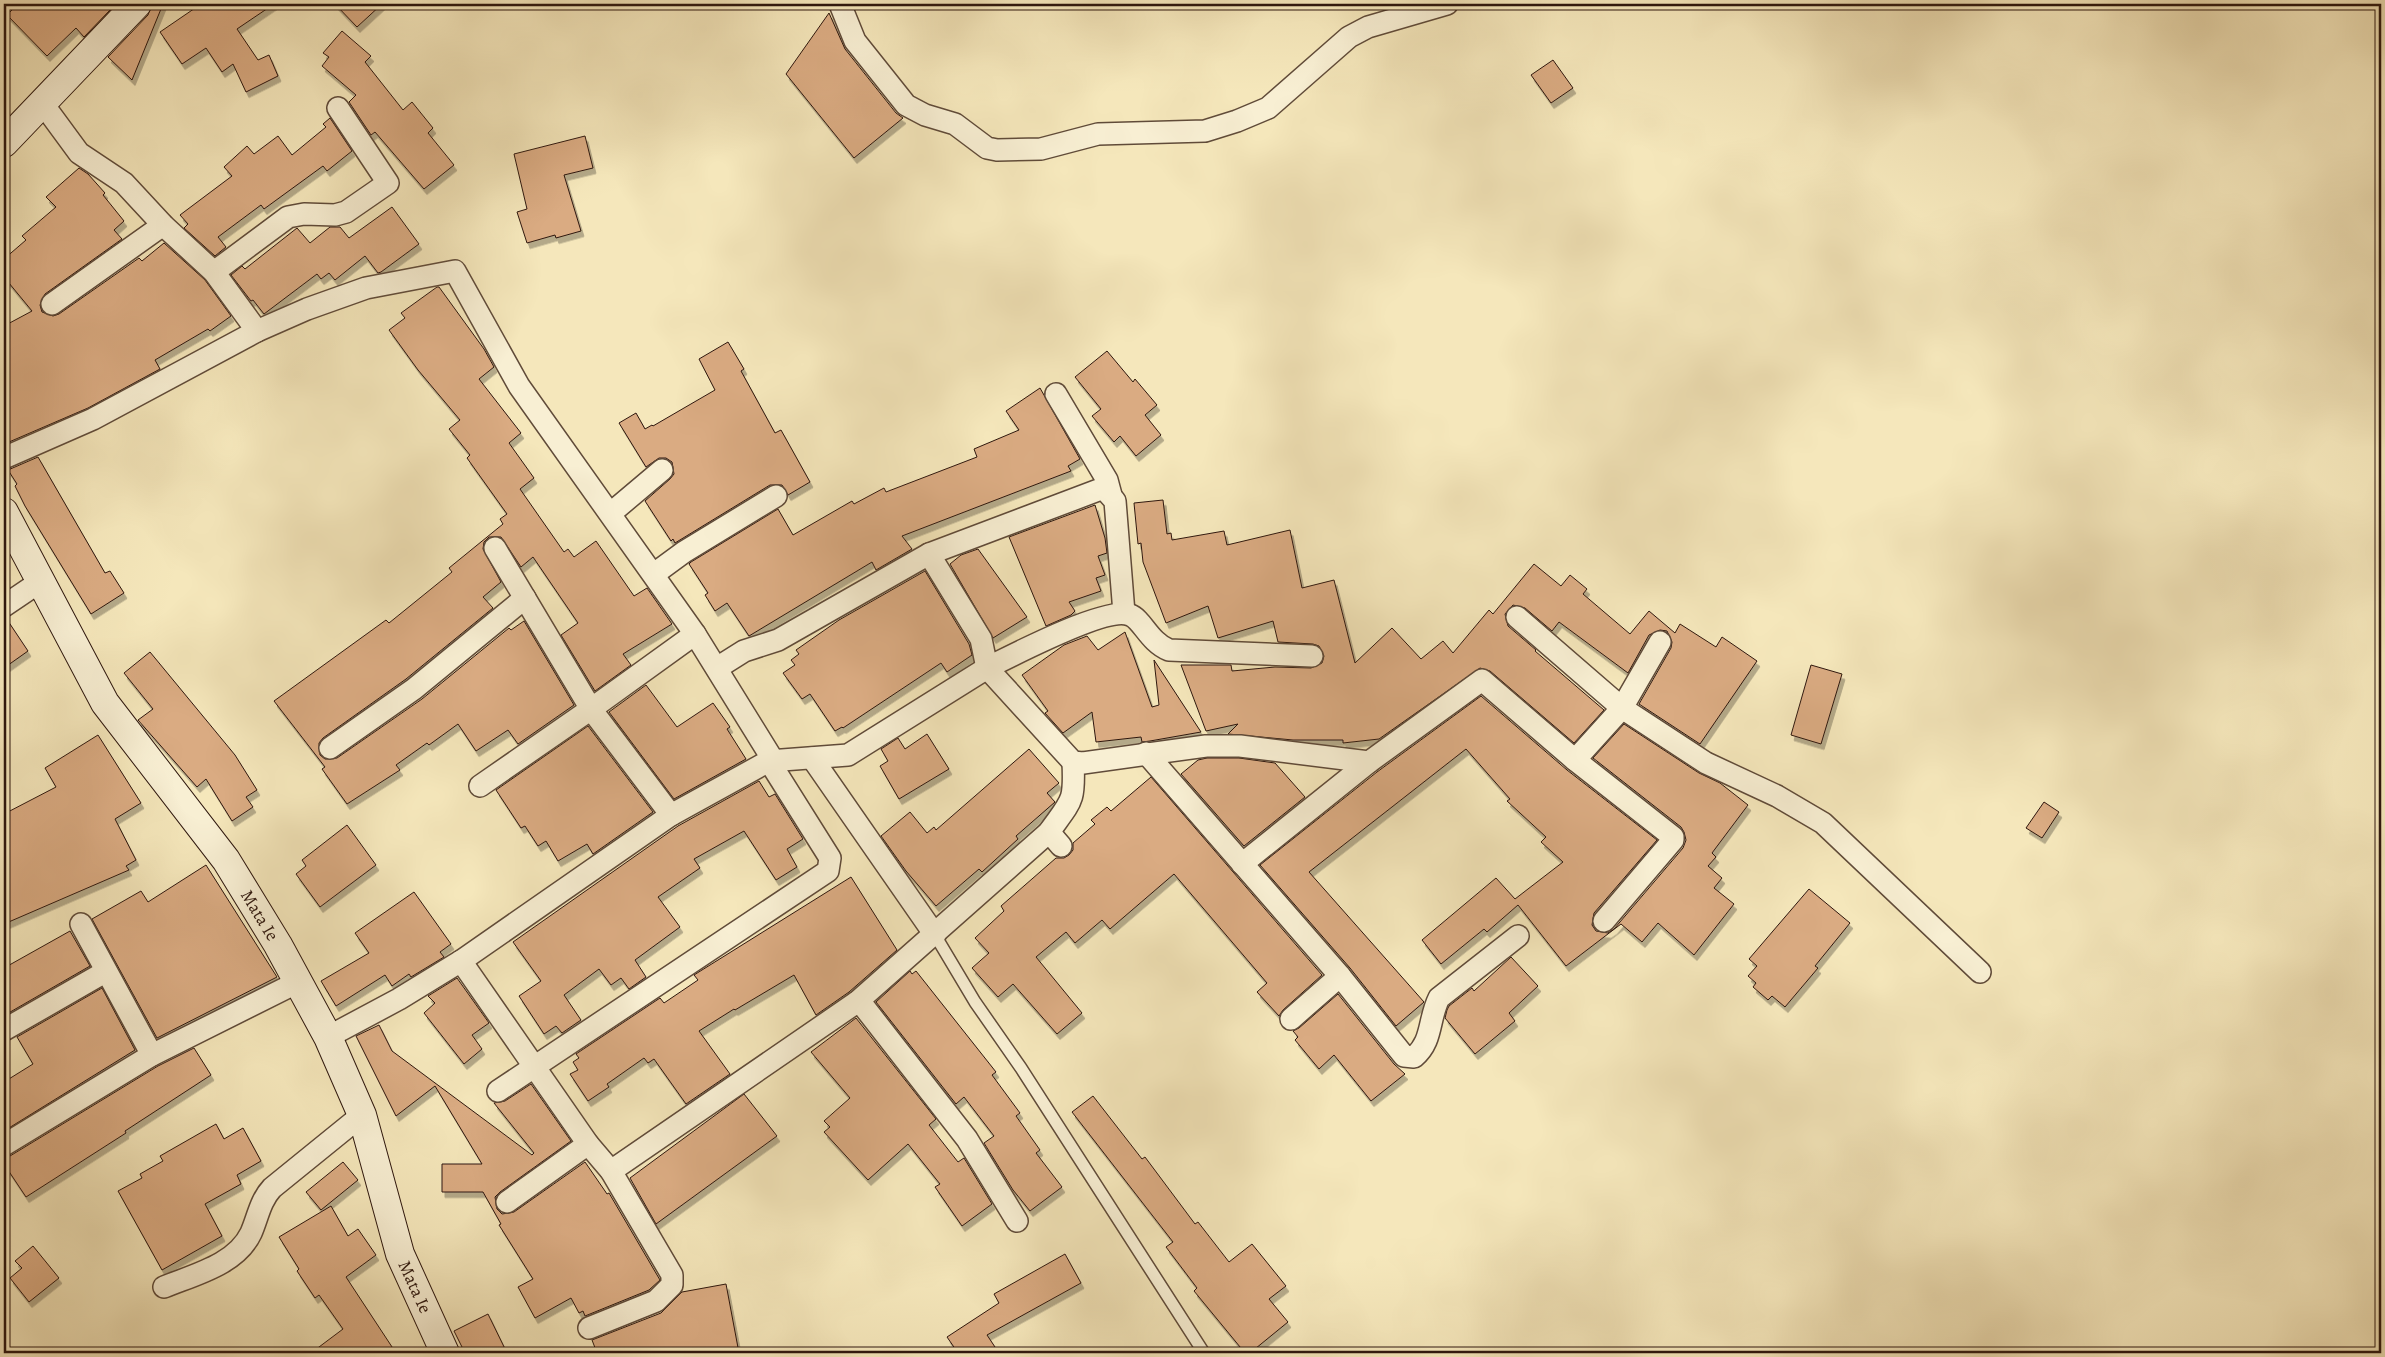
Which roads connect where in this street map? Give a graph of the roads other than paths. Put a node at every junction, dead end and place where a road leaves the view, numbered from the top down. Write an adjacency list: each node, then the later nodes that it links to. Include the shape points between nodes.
1 (137, 4): 4 (street)
2 (840, 4): 3 (street, via 855,41 906,105 955,124 988,148 997,150 1041,149 1098,134 1205,131 1237,121 1268,108 1349,37 1368,27)
3 (1447, 4)
4 (43, 104): 6 (street); 7 (street, via 79,153 124,183)
5 (338, 108): 8 (street, via 388,183 346,212 288,217)
6 (4, 143)
7 (163, 226): 8 (street); 9 (street)
8 (214, 272): 10 (street)
9 (52, 304)
10 (257, 331): 12 (street, via 93,419); 17 (street, via 366,288 455,271 519,386)
11 (1056, 394): 14 (street, via 1107,480)
12 (4, 458)
13 (662, 470): 17 (street)
14 (1111, 495): 19 (street, via 1101,489); 24 (street, via 1115,501)
15 (776, 496): 20 (street, via 684,552)
16 (4, 512): 21 (street, Mata Ie)
17 (612, 512): 20 (street)
18 (495, 548): 22 (street)
19 (929, 554): 29 (street, via 778,640 744,651); 30 (street, via 981,639)
20 (656, 573): 26 (street)
21 (41, 581): 23 (street); 50 (street, Mata Ie, via 105,703 226,860)
22 (525, 598): 32 (street); 33 (street, via 414,689)
23 (4, 606)
24 (1124, 613): 28 (street, via 1133,616 1157,645 1169,650); 30 (street, via 1040,642)
25 (1517, 617): 31 (street)
26 (695, 634): 29 (street); 32 (street)
27 (1660, 642): 31 (street)
28 (1312, 656)
29 (719, 666): 35 (street)
30 (987, 668): 35 (street, via 848,755); 37 (street)
31 (1622, 708): 36 (street); 48 (street, via 1706,763 1777,796 1823,823)
32 (591, 710): 39 (street); 40 (street)
33 (330, 748)
34 (1146, 753): 37 (street); 38 (street, via 1206,746 1240,746); 41 (street)
35 (785, 759): 40 (street); 45 (street); 56 (street, via 830,858 828,872)
36 (1575, 760): 38 (street, via 1480,680); 42 (street, via 1673,837)
37 (1074, 762): 45 (street, via 1075,793 1055,839)
38 (1368, 762): 41 (street)
39 (480, 786)
40 (671, 815): 46 (street)
41 (1242, 864): 49 (street)
42 (1604, 921)
43 (80, 924): 47 (street)
44 (1518, 936): 49 (street, via 1439,998 1432,1012 1426,1045 1414,1057 1409,1058 1400,1052)
45 (931, 938): 51 (street); 67 (lane)
46 (461, 961): 54 (street); 56 (street)
47 (105, 972): 53 (street); 55 (street)
48 (1980, 972)
49 (1340, 976): 52 (street)
50 (298, 982): 54 (street, Mata Ie); 55 (street)
51 (857, 1002): 61 (street); 63 (street, via 949,1115)
52 (1291, 1019)
53 (4, 1030)
54 (328, 1037): 58 (street, Mata Ie)
55 (152, 1055): 60 (street)
56 (534, 1067): 57 (street); 59 (street)
57 (498, 1091)
58 (362, 1115): 64 (street, via 272,1188 265,1196 251,1234 227,1260); 66 (street, Mata Ie, via 400,1254)
59 (588, 1144): 61 (street); 62 (street)
60 (4, 1145)
61 (611, 1171): 65 (street, via 666,1261 672,1285 656,1301)
62 (507, 1202)
63 (1017, 1221)
64 (164, 1287)
65 (589, 1328)
66 (445, 1353)
67 (1204, 1353)

